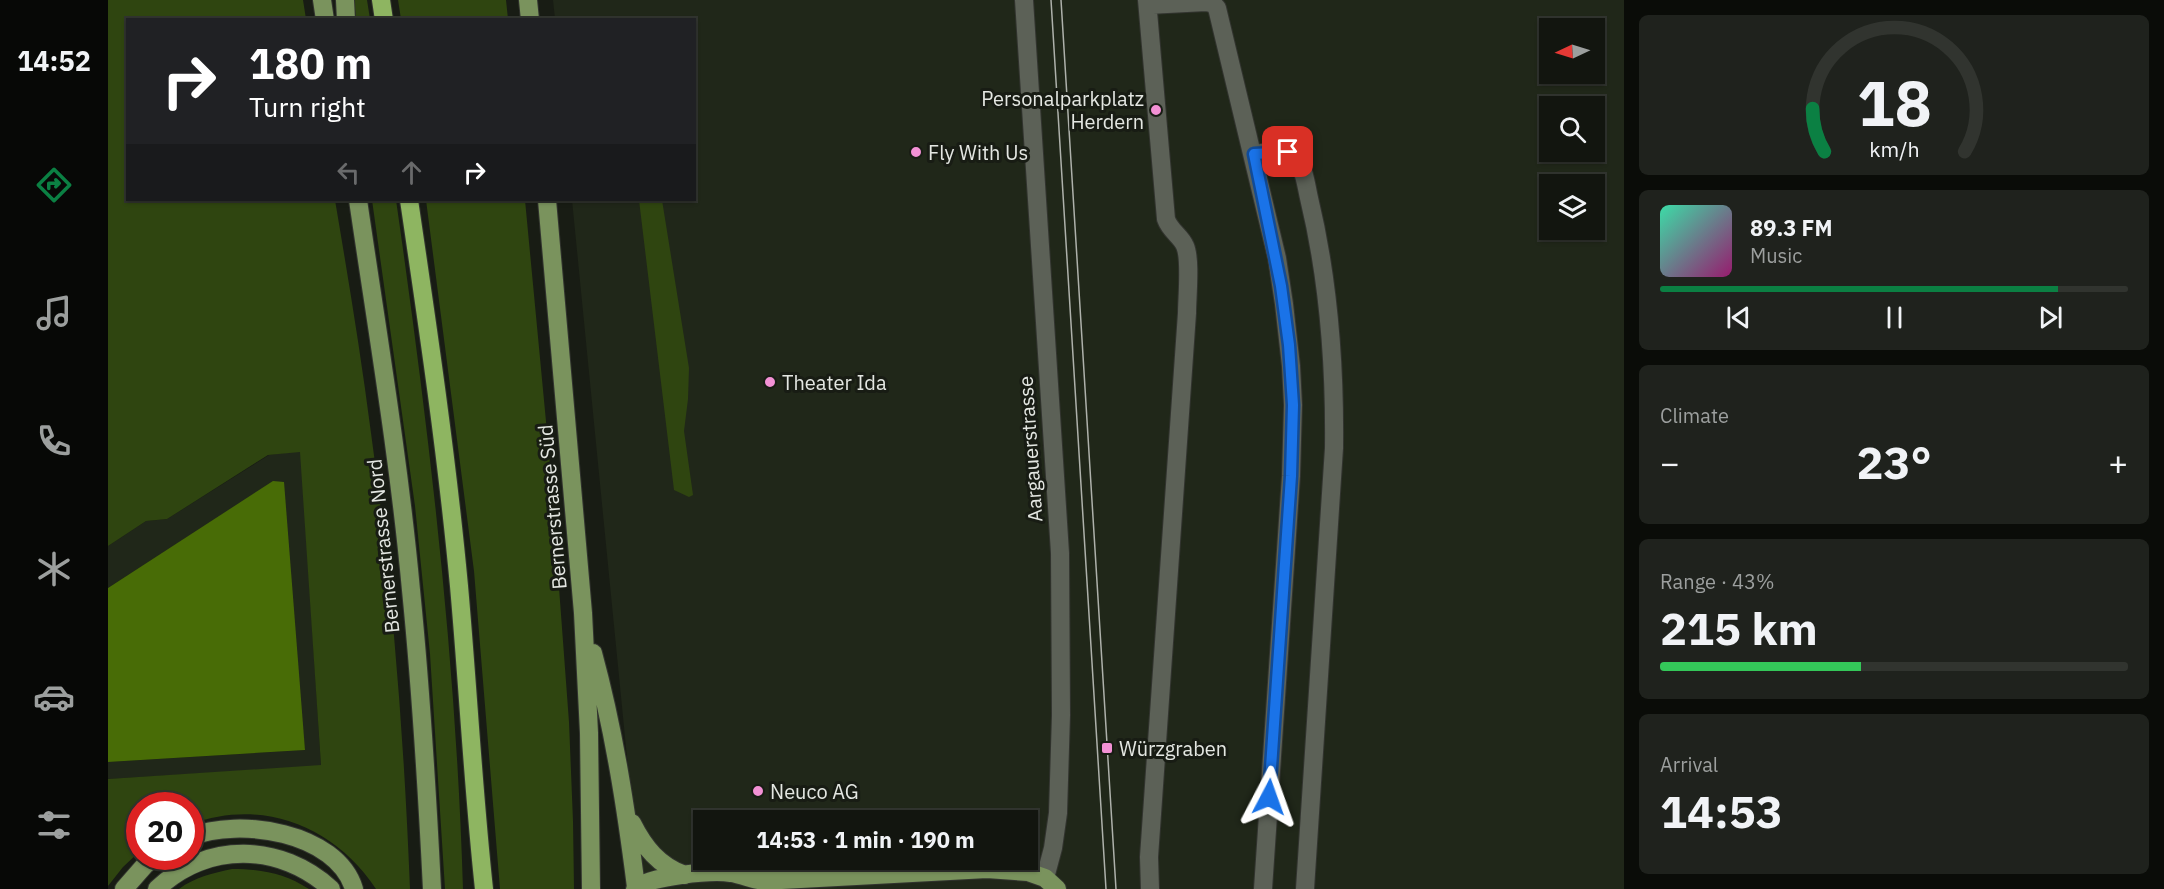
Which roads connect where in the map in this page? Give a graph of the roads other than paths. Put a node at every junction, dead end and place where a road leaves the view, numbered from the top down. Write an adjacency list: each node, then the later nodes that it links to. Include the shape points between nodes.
1 (322, 0): 7 (main road)
2 (345, 0): 8 (main road)
3 (381, 0): 9 (highway)
4 (528, 0): 10 (main road)
5 (1024, 0): 23 (street, Aargauerstrasse, via 1060,553 1061,715)
6 (1147, 3): 11 (street, via 1206,2 1216,6); 34 (street, via 1165,214 1168,225 1186,247 1187,258 1187,313)
7 (325, 18)
8 (346, 18)
9 (384, 18)
10 (530, 18)
11 (1254, 154): 35 (street, via 1283,295 1293,405); 36 (street, via 1288,152 1301,168 1322,260 1333,361 1334,448)
12 (358, 201): 29 (main road, Bernerstrasse Nord, via 411,589)
13 (410, 201): 17 (highway, via 459,585)
14 (547, 201): 15 (main road, Bernerstrasse Süd)
15 (583, 613): 16 (main road, via 608,709); 32 (main road, Bernerstrasse Süd)
16 (627, 813): 20 (main road, via 654,857 670,870); 24 (main road)
17 (478, 831): 30 (highway); 31 (highway)
18 (204, 833): 28 (main road, via 236,828 275,831 297,838 339,864)
19 (141, 870): 25 (main road)
20 (686, 875): 21 (main road, via 729,873); 24 (main road, via 653,880)
21 (763, 881): 22 (main road); 33 (main road)
22 (833, 883): 23 (main road, via 987,869 1014,870)
23 (1051, 883)
24 (636, 888)
25 (124, 889)
26 (157, 889): 27 (main road, via 192,865 238,854 284,859)
27 (331, 889)
28 (354, 889)
29 (432, 889)
30 (476, 889)
31 (484, 889)
32 (591, 889)
33 (742, 889)
34 (1150, 889)
35 (1263, 889)
36 (1305, 889)

